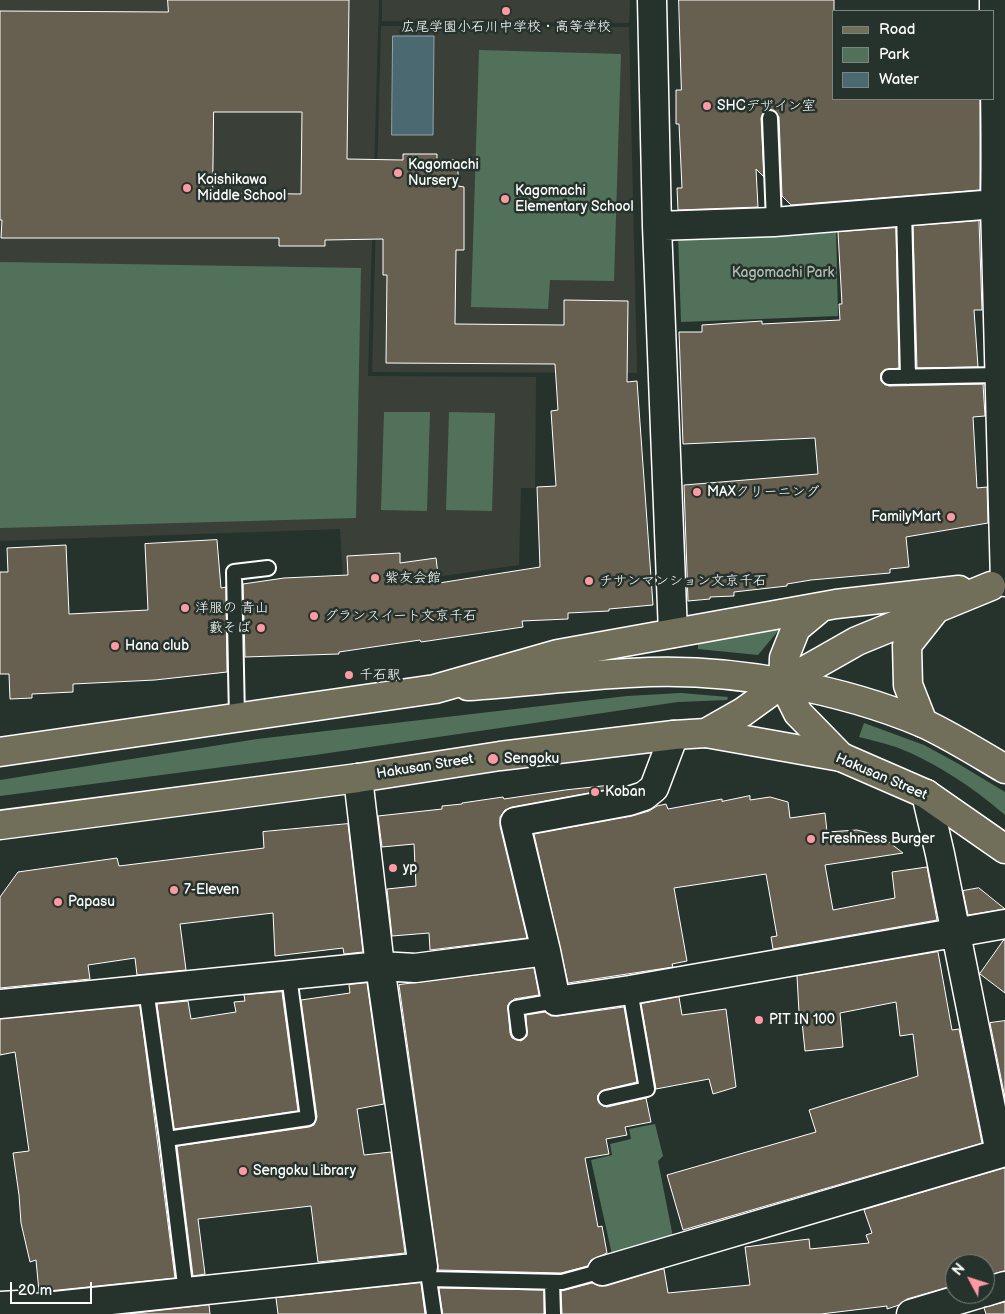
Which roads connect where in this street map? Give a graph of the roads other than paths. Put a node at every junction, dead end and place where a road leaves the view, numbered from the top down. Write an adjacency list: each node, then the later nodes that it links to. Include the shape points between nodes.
1 (652, 0): 7 (street)
2 (994, 100): 4 (street)
3 (770, 118): 6 (lane)
4 (995, 204): 5 (street); 8 (street)
5 (904, 210): 6 (street); 10 (lane)
6 (774, 222): 7 (street)
7 (657, 226): 16 (street)
8 (1001, 231): 9 (street)
9 (1001, 366): 10 (lane); 13 (street)
10 (908, 376): 11 (lane)
11 (889, 377)
12 (268, 568): 19 (lane, via 234,572)
13 (1000, 584): 14 (main road); 15 (main road)
14 (820, 608): 16 (main road); 17 (main road, via 796,628 784,658)
15 (935, 610): 17 (main road, via 857,641); 20 (main road, via 907,645 908,685)
16 (673, 633): 18 (main road, via 558,654)
17 (783, 683): 18 (main road, via 723,674 650,672); 20 (main road, via 863,701); 21 (main road, via 743,712); 24 (main road, via 798,713)
18 (435, 689): 19 (main road)
19 (237, 718): 23 (main road)
20 (923, 723): 25 (main road)
21 (706, 733): 22 (main road, Hakusan Street); 24 (main road, Hakusan Street)
22 (674, 735): 26 (main road, Hakusan Street, via 500,756); 32 (street, via 654,788 644,796 629,802 515,822)
23 (0, 752)
24 (840, 757): 27 (main road, Hakusan Street)
25 (1003, 765)
26 (358, 778): 28 (main road, Hakusan Street); 33 (street)
27 (926, 794): 29 (main road, Hakusan Street); 31 (street)
28 (0, 824)
29 (1005, 849)
30 (1005, 924): 31 (street)
31 (955, 933): 36 (street); 42 (street)
32 (546, 951): 33 (street, via 415,968); 37 (street)
33 (380, 966): 34 (street); 44 (street)
34 (289, 976): 35 (street); 41 (lane, via 308,1118)
35 (146, 989): 38 (street); 41 (lane)
36 (630, 990): 37 (street); 40 (lane, via 647,1089)
37 (556, 1001): 39 (lane, via 516,1008)
38 (0, 1004)
39 (519, 1032)
40 (606, 1098)
41 (167, 1139): 46 (lane)
42 (1003, 1153): 43 (street)
43 (602, 1271): 45 (lane)
44 (426, 1273): 45 (lane); 46 (street); 49 (lane)
45 (552, 1282): 50 (lane)
46 (186, 1293): 48 (street, via 36,1308)
47 (945, 1304): 51 (street)
48 (0, 1306)
49 (434, 1314)
50 (554, 1314)
51 (911, 1314)

